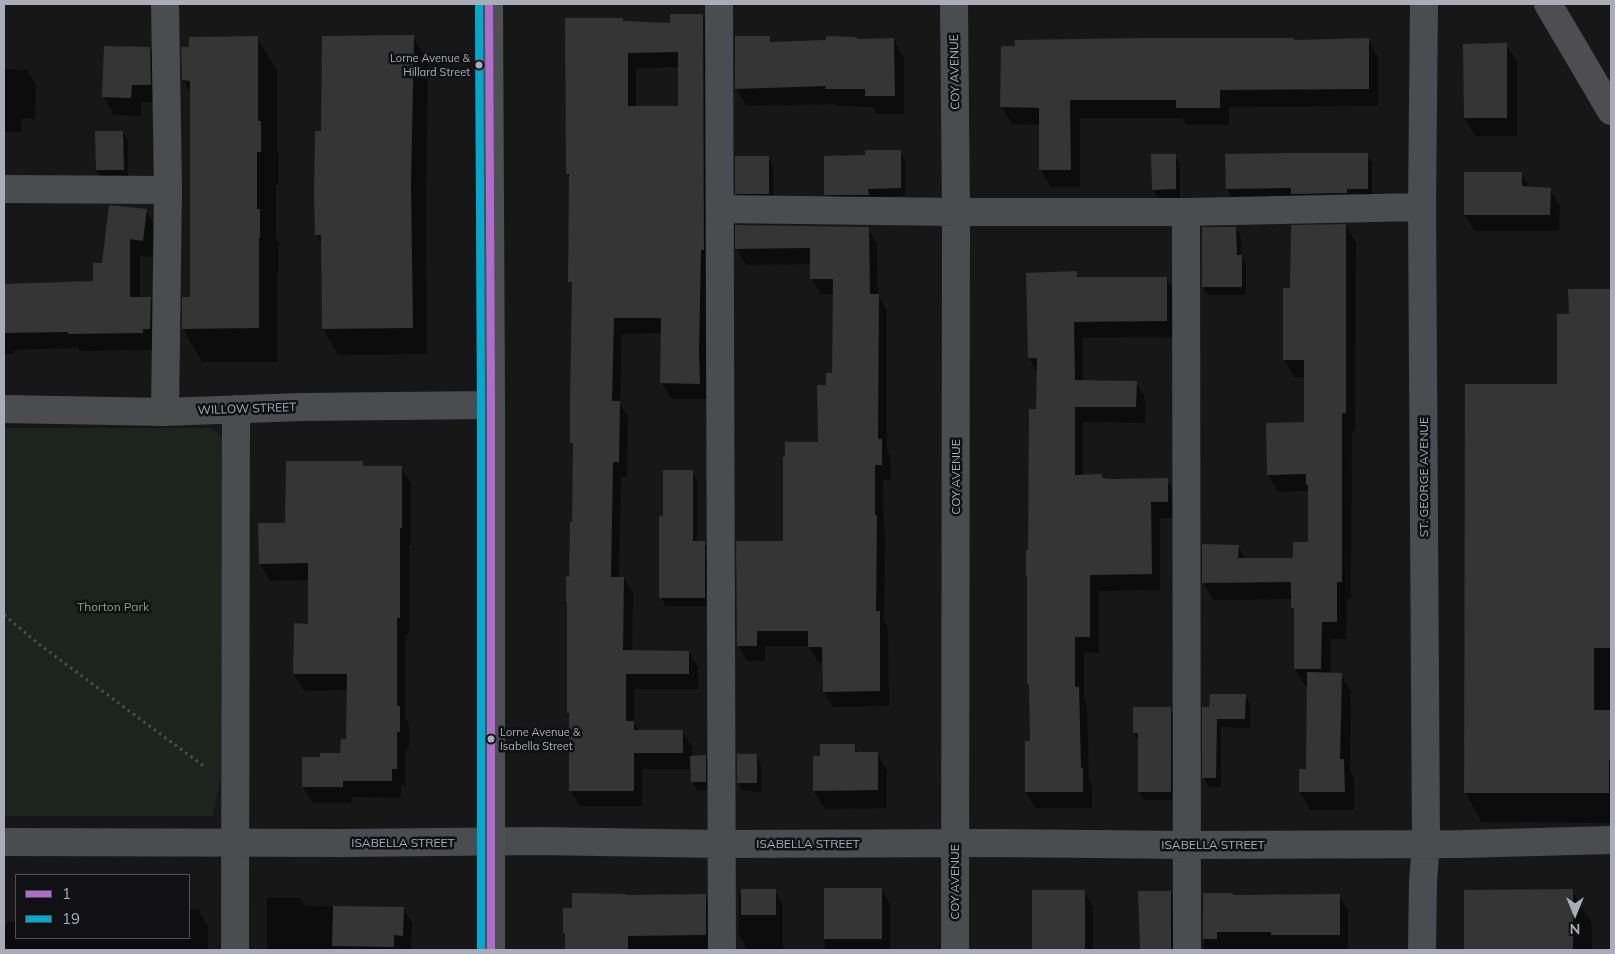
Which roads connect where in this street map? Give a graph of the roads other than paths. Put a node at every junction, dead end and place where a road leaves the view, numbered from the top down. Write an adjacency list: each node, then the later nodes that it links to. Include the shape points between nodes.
1 (165, 4): 9 (street)
2 (489, 4): 14 (main road)
3 (718, 4): 11 (street)
4 (954, 4): 12 (street, COY AVENUE)
5 (1424, 4): 10 (street, ST. GEORGE AVENUE)
6 (1548, 4): 7 (highway)
7 (1611, 111)
8 (4, 189): 9 (street)
9 (168, 190): 17 (street)
10 (1422, 207): 13 (street); 22 (street, ST. GEORGE AVENUE)
11 (720, 209): 12 (street); 23 (street)
12 (956, 212): 13 (street); 24 (street, COY AVENUE)
13 (1186, 212): 25 (street)
14 (491, 405): 16 (street, WILLOW STREET); 20 (main road)
15 (4, 409): 17 (street, WILLOW STREET)
16 (236, 409): 17 (street, WILLOW STREET); 21 (street)
17 (165, 412)
18 (1611, 840): 22 (street, ISABELLA STREET)
19 (4, 842): 21 (street, ISABELLA STREET)
20 (491, 842): 21 (street, ISABELLA STREET); 23 (street, ISABELLA STREET); 27 (main road)
21 (235, 843): 26 (street)
22 (1426, 843): 25 (street, ISABELLA STREET); 31 (street, ST. GEORGE AVENUE)
23 (722, 844): 24 (street, ISABELLA STREET); 28 (street)
24 (955, 844): 25 (street, ISABELLA STREET); 29 (street, COY AVENUE)
25 (1187, 845): 30 (street)
26 (235, 950)
27 (491, 950)
28 (722, 950)
29 (955, 950)
30 (1187, 950)
31 (1422, 950)

